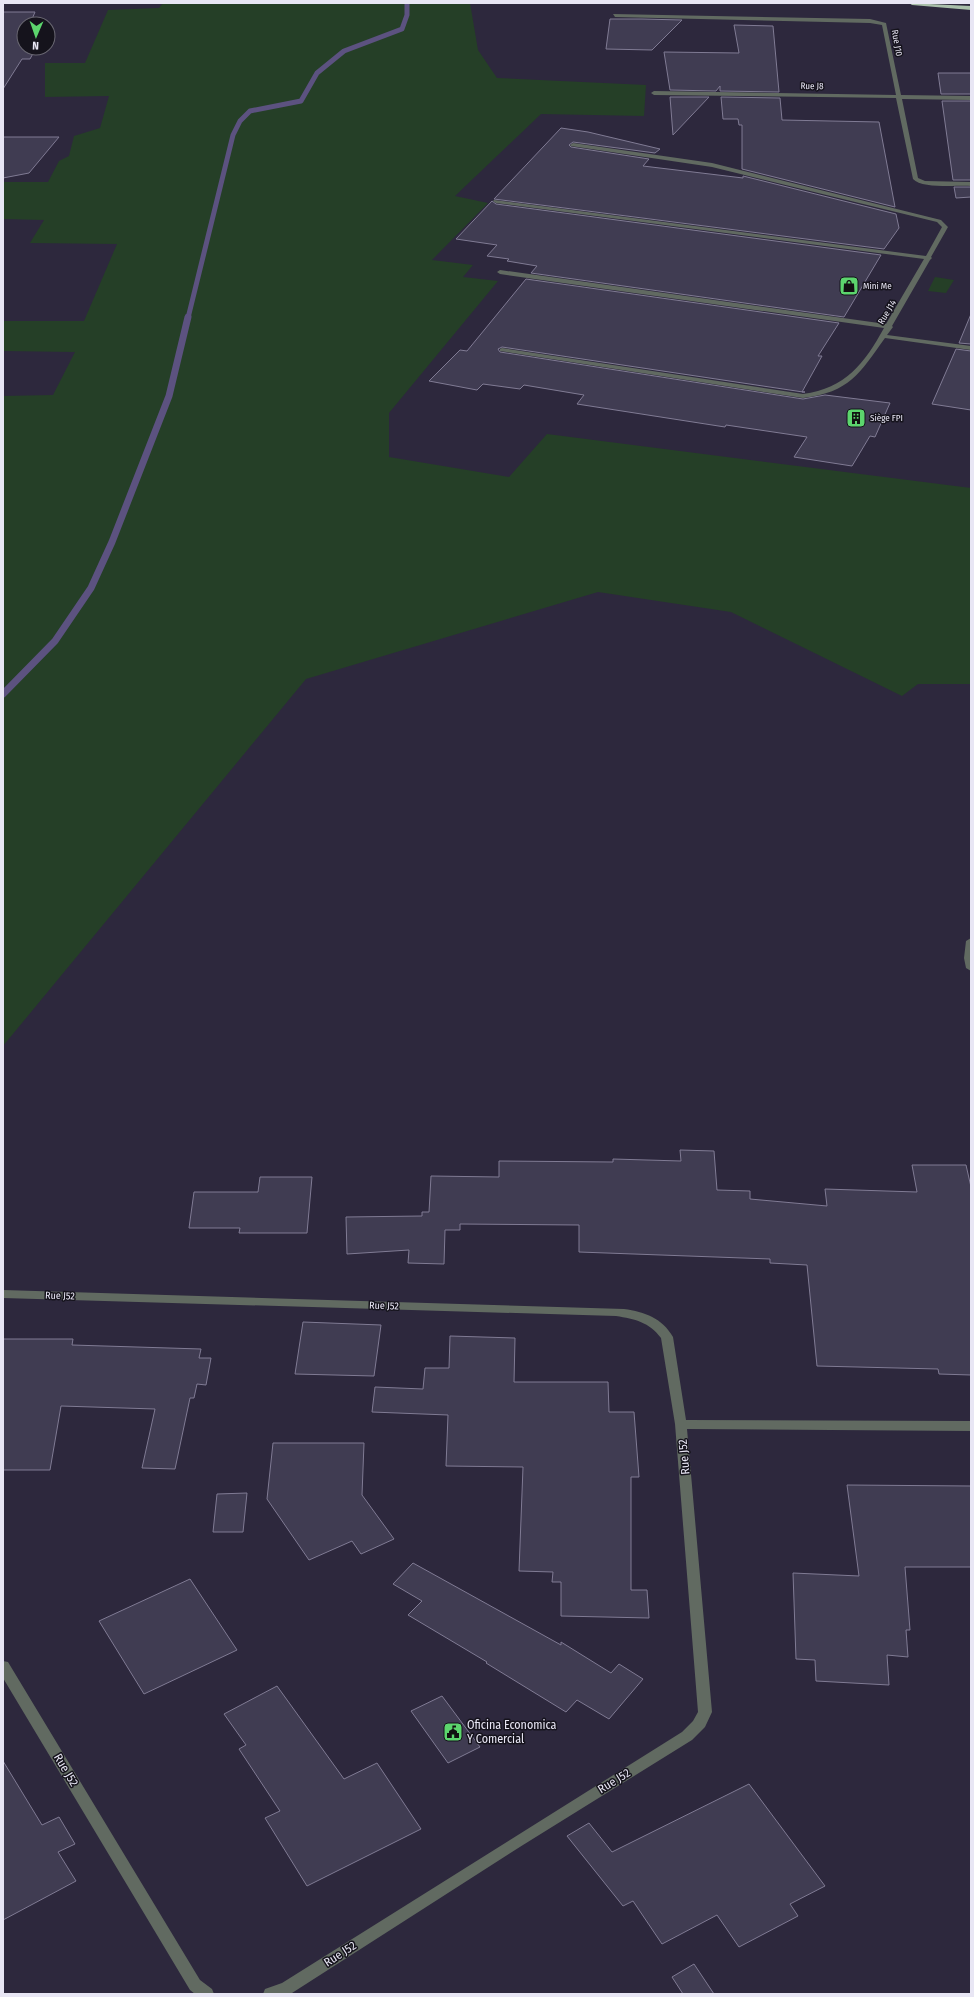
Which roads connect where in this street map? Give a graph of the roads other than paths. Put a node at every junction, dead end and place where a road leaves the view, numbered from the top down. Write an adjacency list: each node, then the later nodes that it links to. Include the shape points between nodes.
1 (912, 3): 2 (highway)
2 (971, 8)
3 (615, 15): 5 (street, Rue J10, via 881,22 885,25)
4 (654, 93): 5 (street, Rue J8)
5 (897, 97): 6 (street, Rue J8); 8 (street, Rue J10, via 916,179 925,183)
6 (971, 98)
7 (573, 145): 10 (street, Rue J14, via 712,164 939,221 945,227)
8 (971, 184)
9 (496, 201): 10 (street)
10 (929, 258): 12 (street, Rue J14)
11 (500, 272): 12 (street)
12 (890, 327): 13 (street, Rue J14)
13 (883, 336): 14 (street, Rue J14); 15 (street, via 846,383 835,390 803,396)
14 (971, 348)
15 (502, 350)
16 (971, 941): 17 (street)
17 (971, 968)
18 (3, 1294): 19 (street, Rue J52, via 616,1312 638,1315 660,1326 667,1337)
19 (681, 1424): 20 (street, Rue J52); 23 (street, Rue J52, via 705,1712 698,1727 287,1988)
20 (971, 1426)
21 (3, 1666): 22 (street, Rue J52, via 195,1985)
22 (207, 1994)
23 (270, 1994)

